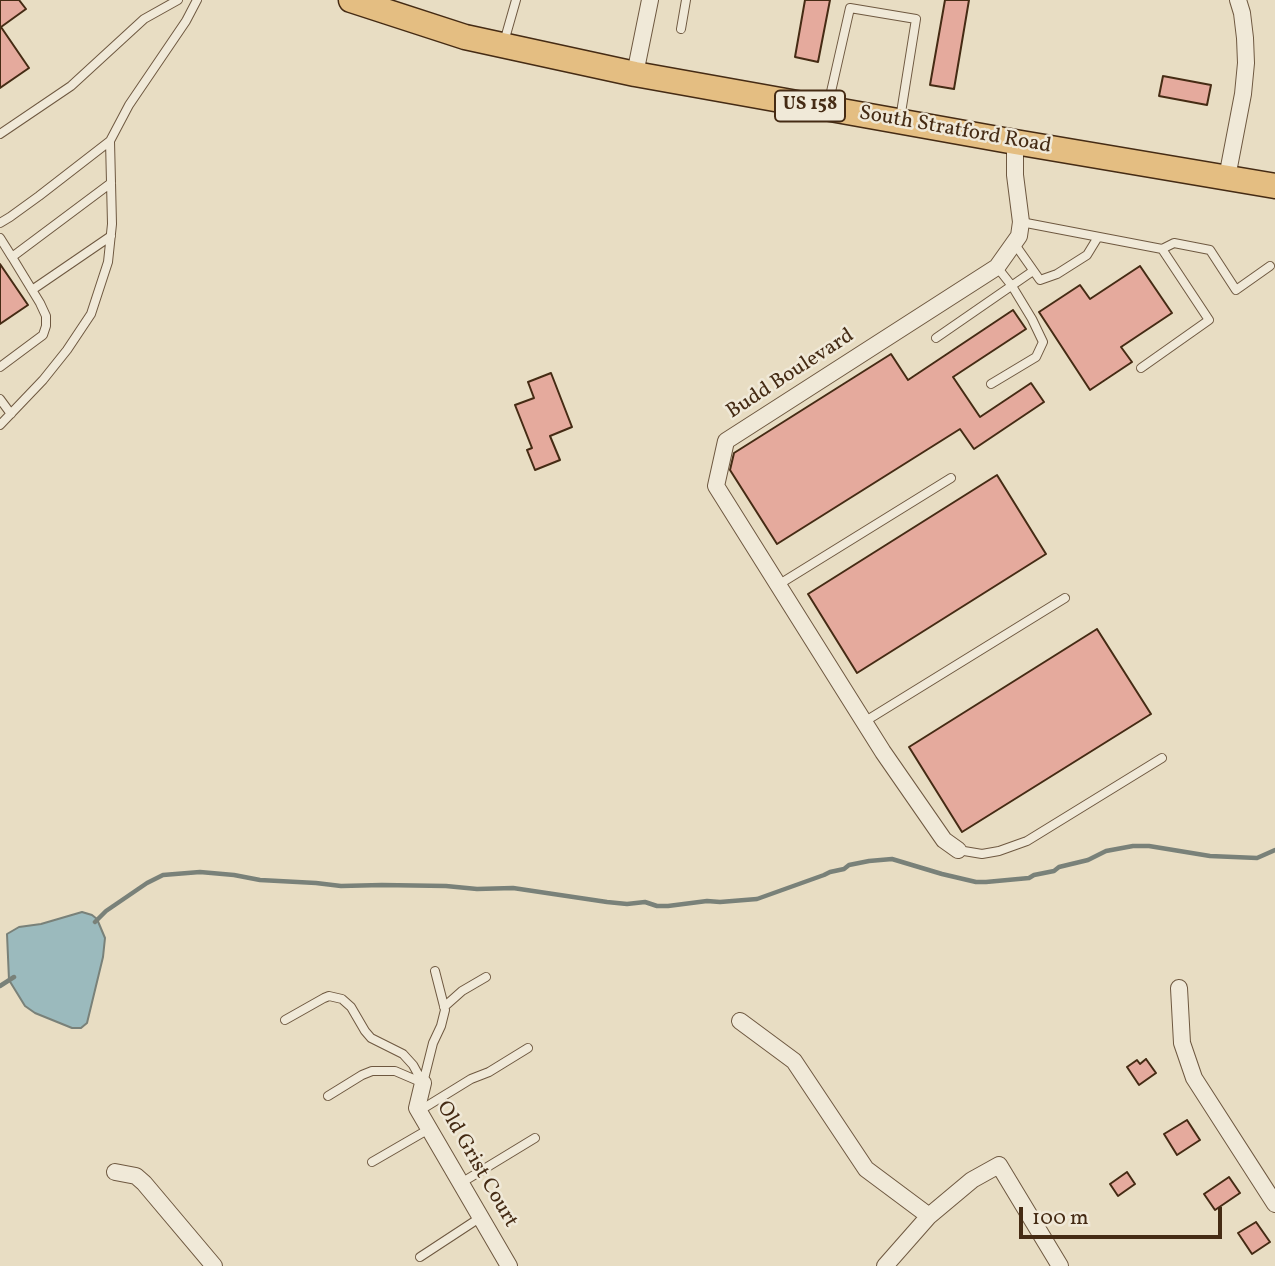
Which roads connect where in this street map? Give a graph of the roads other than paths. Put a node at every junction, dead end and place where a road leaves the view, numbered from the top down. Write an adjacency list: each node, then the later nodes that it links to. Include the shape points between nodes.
1 (178, 0): 13 (lane, via 144,19 71,86)
2 (197, 0): 14 (lane)
3 (351, 0): 9 (main road, South Stratford Road / US 158)
4 (516, 0): 9 (lane)
5 (650, 0): 10 (street)
6 (686, 0): 8 (lane)
7 (1237, 0): 16 (street, via 1245,64)
8 (681, 30)
9 (503, 45): 10 (main road, South Stratford Road / US 158)
10 (635, 74): 11 (main road, South Stratford Road / US 158)
11 (827, 109): 12 (main road, South Stratford Road / US 158); 12 (lane, via 850,8 916,19)
12 (899, 122): 15 (main road, South Stratford Road / US 158)
13 (0, 134)
14 (110, 141): 17 (lane); 20 (lane)
15 (1015, 142): 16 (main road, South Stratford Road / US 158); 19 (street, Budd Boulevard)
16 (1226, 177): 18 (main road, South Stratford Road / US 158)
17 (111, 183): 21 (lane); 26 (lane)
18 (1275, 186)
19 (1021, 222): 22 (lane); 24 (street, Budd Boulevard)
20 (0, 223)
21 (111, 236): 31 (lane); 37 (lane, via 108,262 91,314 67,350)
22 (1098, 237): 25 (lane); 29 (lane, via 1087,255 1057,274 1040,281)
23 (0, 238): 26 (lane)
24 (1014, 243): 28 (street, Budd Boulevard); 29 (lane)
25 (1162, 248): 27 (lane, via 1174,243 1210,250 1236,290); 34 (lane, via 1209,320)
26 (12, 257): 31 (lane)
27 (1270, 266)
28 (997, 267): 30 (lane); 40 (street, Budd Boulevard, via 726,441 716,486)
29 (1033, 271): 30 (lane)
30 (1012, 286): 32 (lane); 35 (lane, via 1043,342 1036,357)
31 (32, 290): 33 (lane, via 46,316 43,335)
32 (936, 338)
33 (0, 367)
34 (1141, 368)
35 (991, 384)
36 (0, 399): 37 (lane)
37 (11, 414): 38 (lane)
38 (0, 425)
39 (951, 478): 40 (lane)
40 (778, 585): 42 (street, Budd Boulevard)
41 (1065, 598): 42 (lane)
42 (864, 722): 44 (street, Budd Boulevard, via 944,839)
43 (1162, 758): 44 (lane, via 1027,841 982,854)
44 (958, 850)
45 (435, 971): 48 (lane)
46 (486, 977): 48 (lane)
47 (1179, 988): 60 (street, via 1182,1042 1194,1078)
48 (444, 1007): 52 (lane)
49 (285, 1020): 52 (lane, via 329,996 342,999 371,1038 403,1054)
50 (740, 1021): 61 (street, via 794,1061 866,1169)
51 (528, 1048): 54 (lane)
52 (423, 1083): 53 (lane, via 395,1071 372,1071); 54 (street, Old Grist Court)
53 (328, 1096)
54 (419, 1111): 55 (street, Old Grist Court)
55 (429, 1129): 57 (lane); 59 (street, Old Grist Court)
56 (535, 1138): 59 (lane)
57 (372, 1162)
58 (115, 1172): 64 (street, via 145,1183)
59 (461, 1183): 62 (street, Old Grist Court)
60 (1275, 1204)
61 (929, 1216): 66 (street); 67 (street, via 972,1180 999,1165)
62 (481, 1217): 63 (lane); 65 (street, Old Grist Court)
63 (421, 1256)
64 (214, 1266)
65 (509, 1266)
66 (885, 1266)
67 (1060, 1266)

